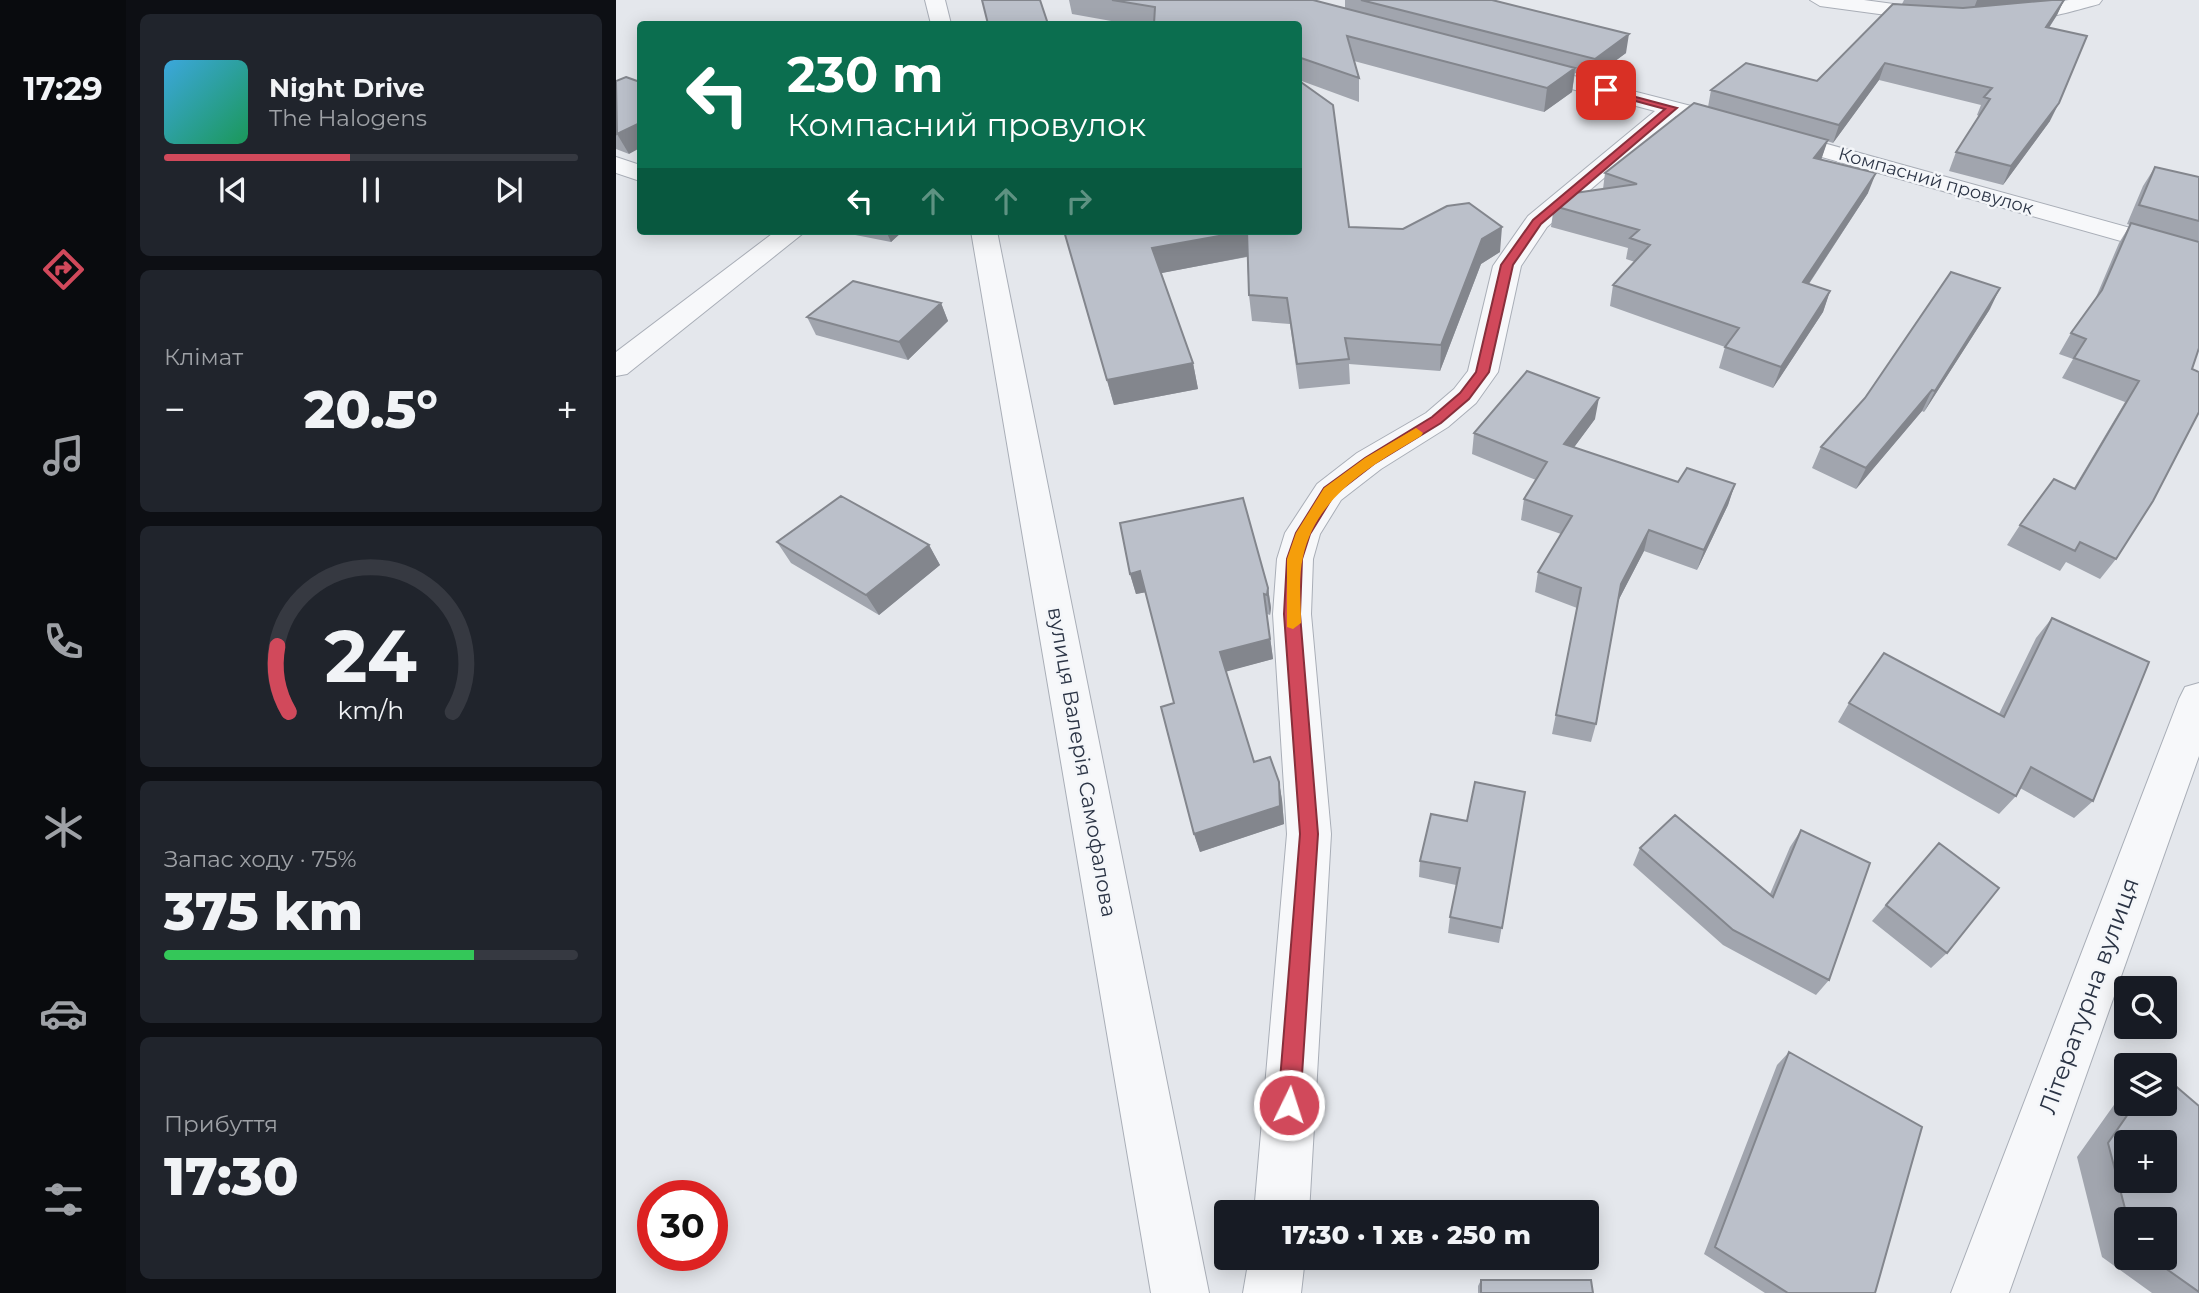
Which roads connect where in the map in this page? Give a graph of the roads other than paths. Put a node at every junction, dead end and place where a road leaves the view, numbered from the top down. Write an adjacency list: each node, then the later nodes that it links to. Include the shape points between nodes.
1 (935, 0): 6 (street)
2 (1820, 0): 4 (street)
3 (2092, 0): 5 (street, via 2049,12)
4 (1959, 17)
5 (1983, 18)
6 (940, 21)
7 (1498, 62): 8 (street)
8 (1672, 108): 9 (street); 18 (street, via 1537,222 1507,265 1483,372 1465,396 1329,492 1303,533 1295,559 1292,614 1309,834)
9 (1712, 119)
10 (1751, 130): 15 (street, Компасний провулок)
11 (616, 164): 12 (street)
12 (637, 173)
13 (786, 235): 16 (street)
14 (985, 235): 20 (street, вулиця Валерія Самофалова)
15 (2199, 255)
16 (616, 367)
17 (2199, 699): 22 (street, Літературна вулиця)
18 (1282, 1200)
19 (1275, 1270): 21 (street)
20 (1180, 1293)
21 (1272, 1293)
22 (1980, 1293)

